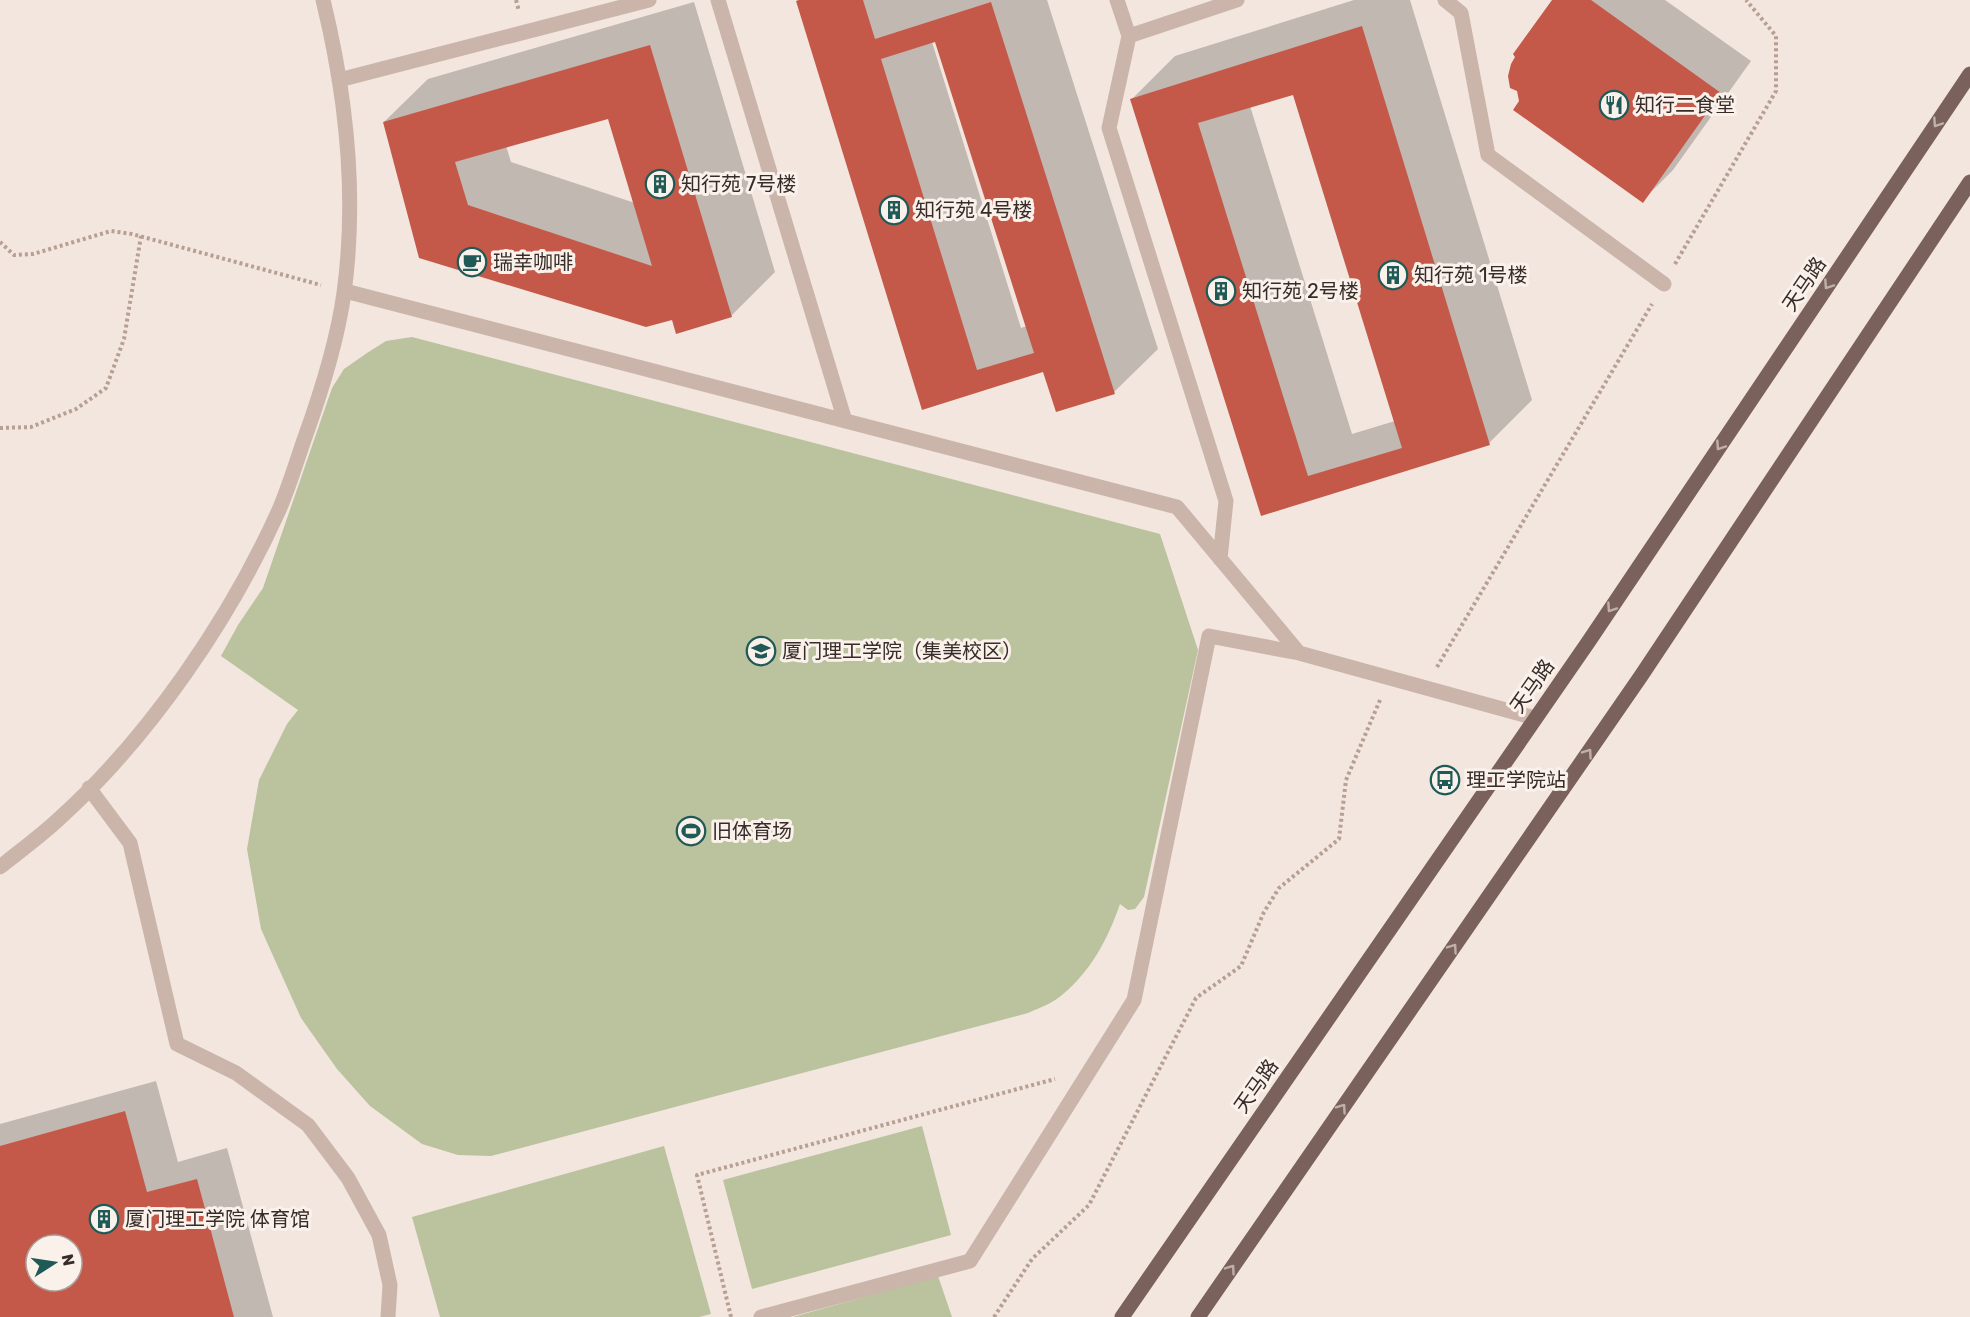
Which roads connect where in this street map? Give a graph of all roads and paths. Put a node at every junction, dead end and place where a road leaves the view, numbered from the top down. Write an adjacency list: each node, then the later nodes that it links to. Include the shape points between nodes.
1 (323, 0): 10 (street)
2 (649, 0): 10 (street)
3 (718, 0): 16 (street)
4 (1117, 0): 8 (street)
5 (1237, 0): 8 (street)
6 (1445, 0): 14 (street, via 1461,13 1488,155)
7 (1746, 0): 14 (path, via 1776,36 1776,91)
8 (1129, 36): 18 (street, via 1109,128 1226,501)
9 (1970, 74): 22 (main road, 天马路, one-way to 22)
10 (339, 80): 15 (street, via 347,147)
11 (1970, 182): 31 (main road, one-way to 11, via 1641,676)
12 (141, 236): 13 (path, via 111,231 33,254 14,255); 15 (path); 17 (path, via 124,339 106,388 76,409 31,427)
13 (0, 242)
14 (1664, 284): 21 (path)
15 (345, 291): 16 (street); 23 (street, via 319,398 279,509 250,566 189,668 153,716)
16 (845, 421): 18 (street, via 1177,507)
17 (0, 428)
18 (1220, 559): 19 (street)
19 (1299, 653): 20 (street); 25 (street, via 1209,636 1134,1000)
20 (1390, 678): 21 (street); 29 (path, via 1346,780 1339,839 1279,888 1241,966 1197,998 1089,1205 1032,1259)
21 (1425, 688): 22 (street)
22 (1535, 718): 30 (main road, 天马路)
23 (89, 788): 24 (street, via 61,817); 26 (street, via 130,843 177,1044 236,1073 308,1125 348,1178 379,1235 390,1285)
24 (0, 867)
25 (1090, 1070): 27 (path, via 697,1175); 28 (street, via 970,1261)
26 (388, 1317)
27 (731, 1317)
28 (761, 1317)
29 (994, 1317)
30 (1122, 1317)
31 (1198, 1317)

